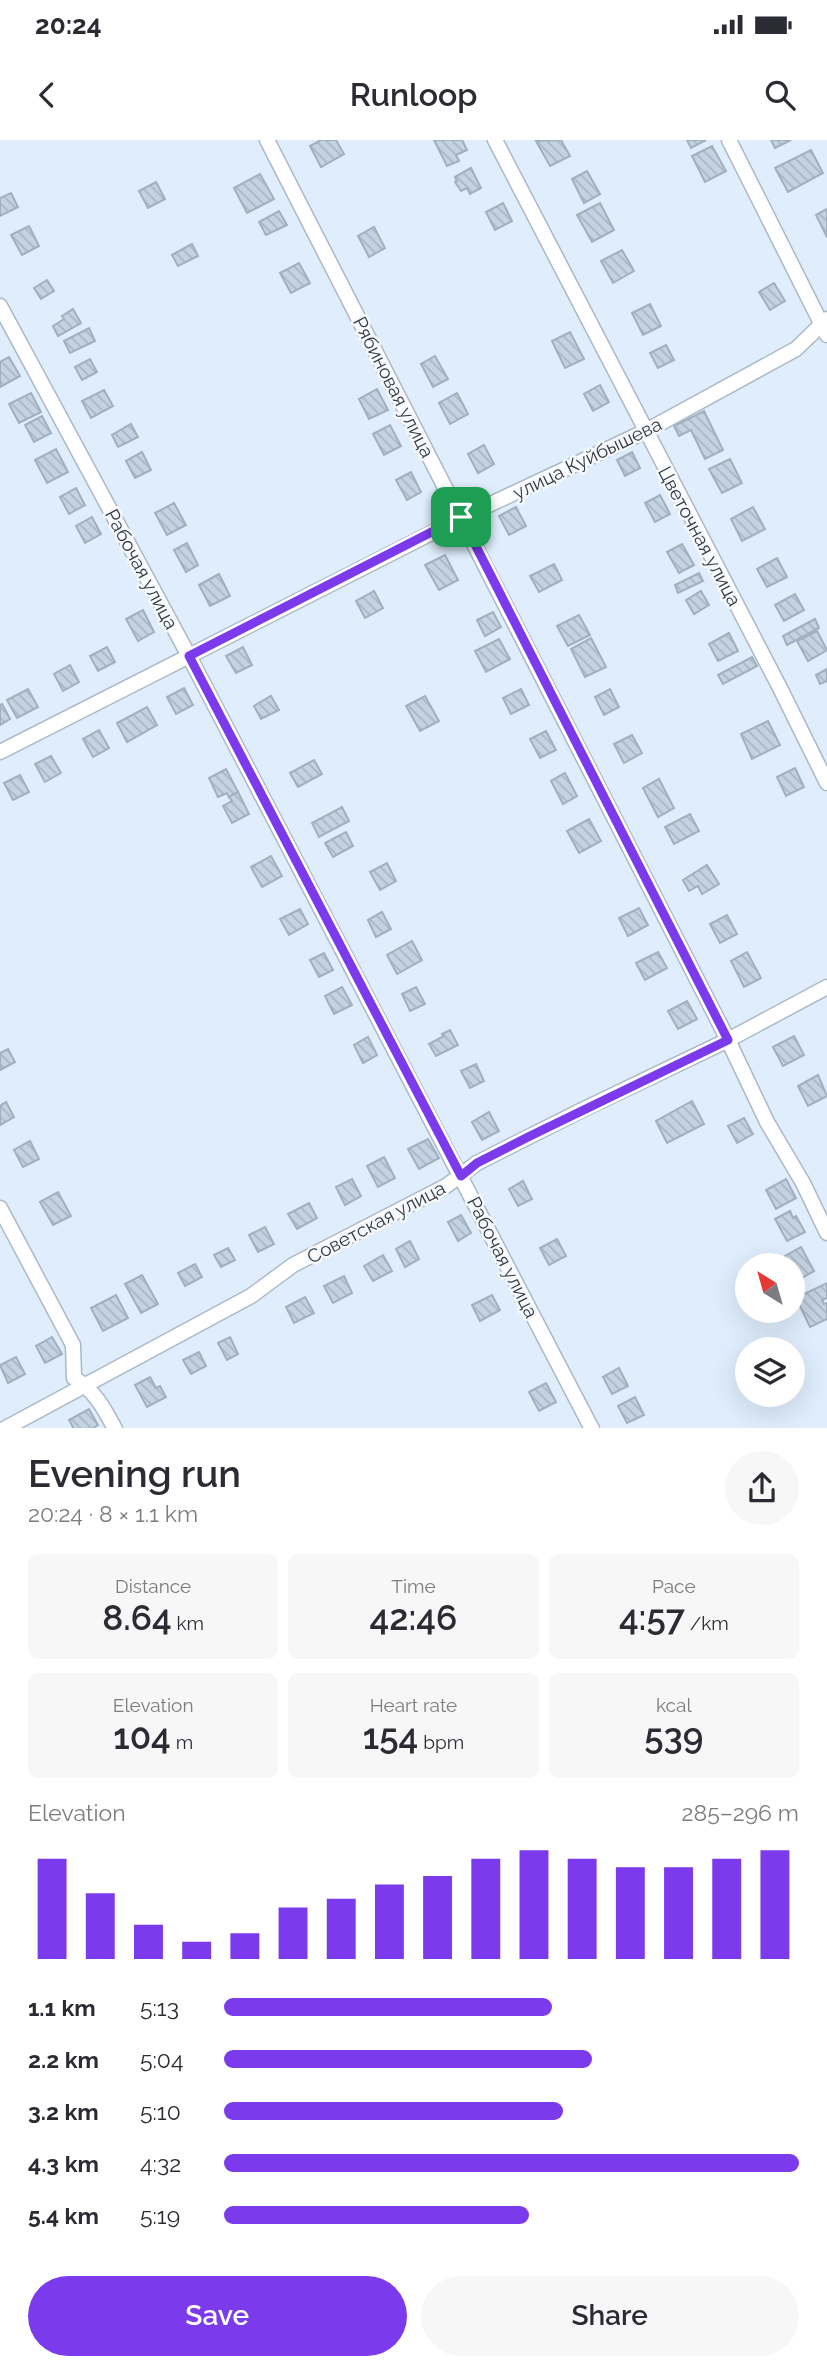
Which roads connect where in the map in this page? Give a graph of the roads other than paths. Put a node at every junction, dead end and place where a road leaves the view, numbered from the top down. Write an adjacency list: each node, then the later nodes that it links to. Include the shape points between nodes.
1 (267, 140): 7 (street, Рябиновая улица)
2 (495, 140): 6 (street, Цветочная улица)
3 (729, 140): 5 (street)
4 (0, 306): 8 (street, Рабочая улица)
5 (825, 327): 6 (street, улица Куйбышева, via 796,349)
6 (646, 431): 7 (street, улица Куйбышева); 10 (street, Цветочная улица)
7 (461, 517): 8 (street, улица Куйбышева); 12 (street, Рябиновая улица)
8 (189, 656): 9 (street, улица Куйбышева); 13 (street, Рабочая улица)
9 (0, 752)
10 (827, 783)
11 (827, 987): 12 (street, Советская улица)
12 (728, 1040): 13 (street, Советская улица, via 488,1157); 15 (street, Рябиновая улица)
13 (461, 1176): 16 (street, Советская улица, via 293,1265 251,1296); 19 (street, Рабочая улица)
14 (0, 1208): 16 (street, via 73,1345 74,1378)
15 (827, 1233)
16 (85, 1385): 17 (street, Советская улица); 18 (street, via 103,1405)
17 (6, 1428)
18 (114, 1428)
19 (591, 1428)

